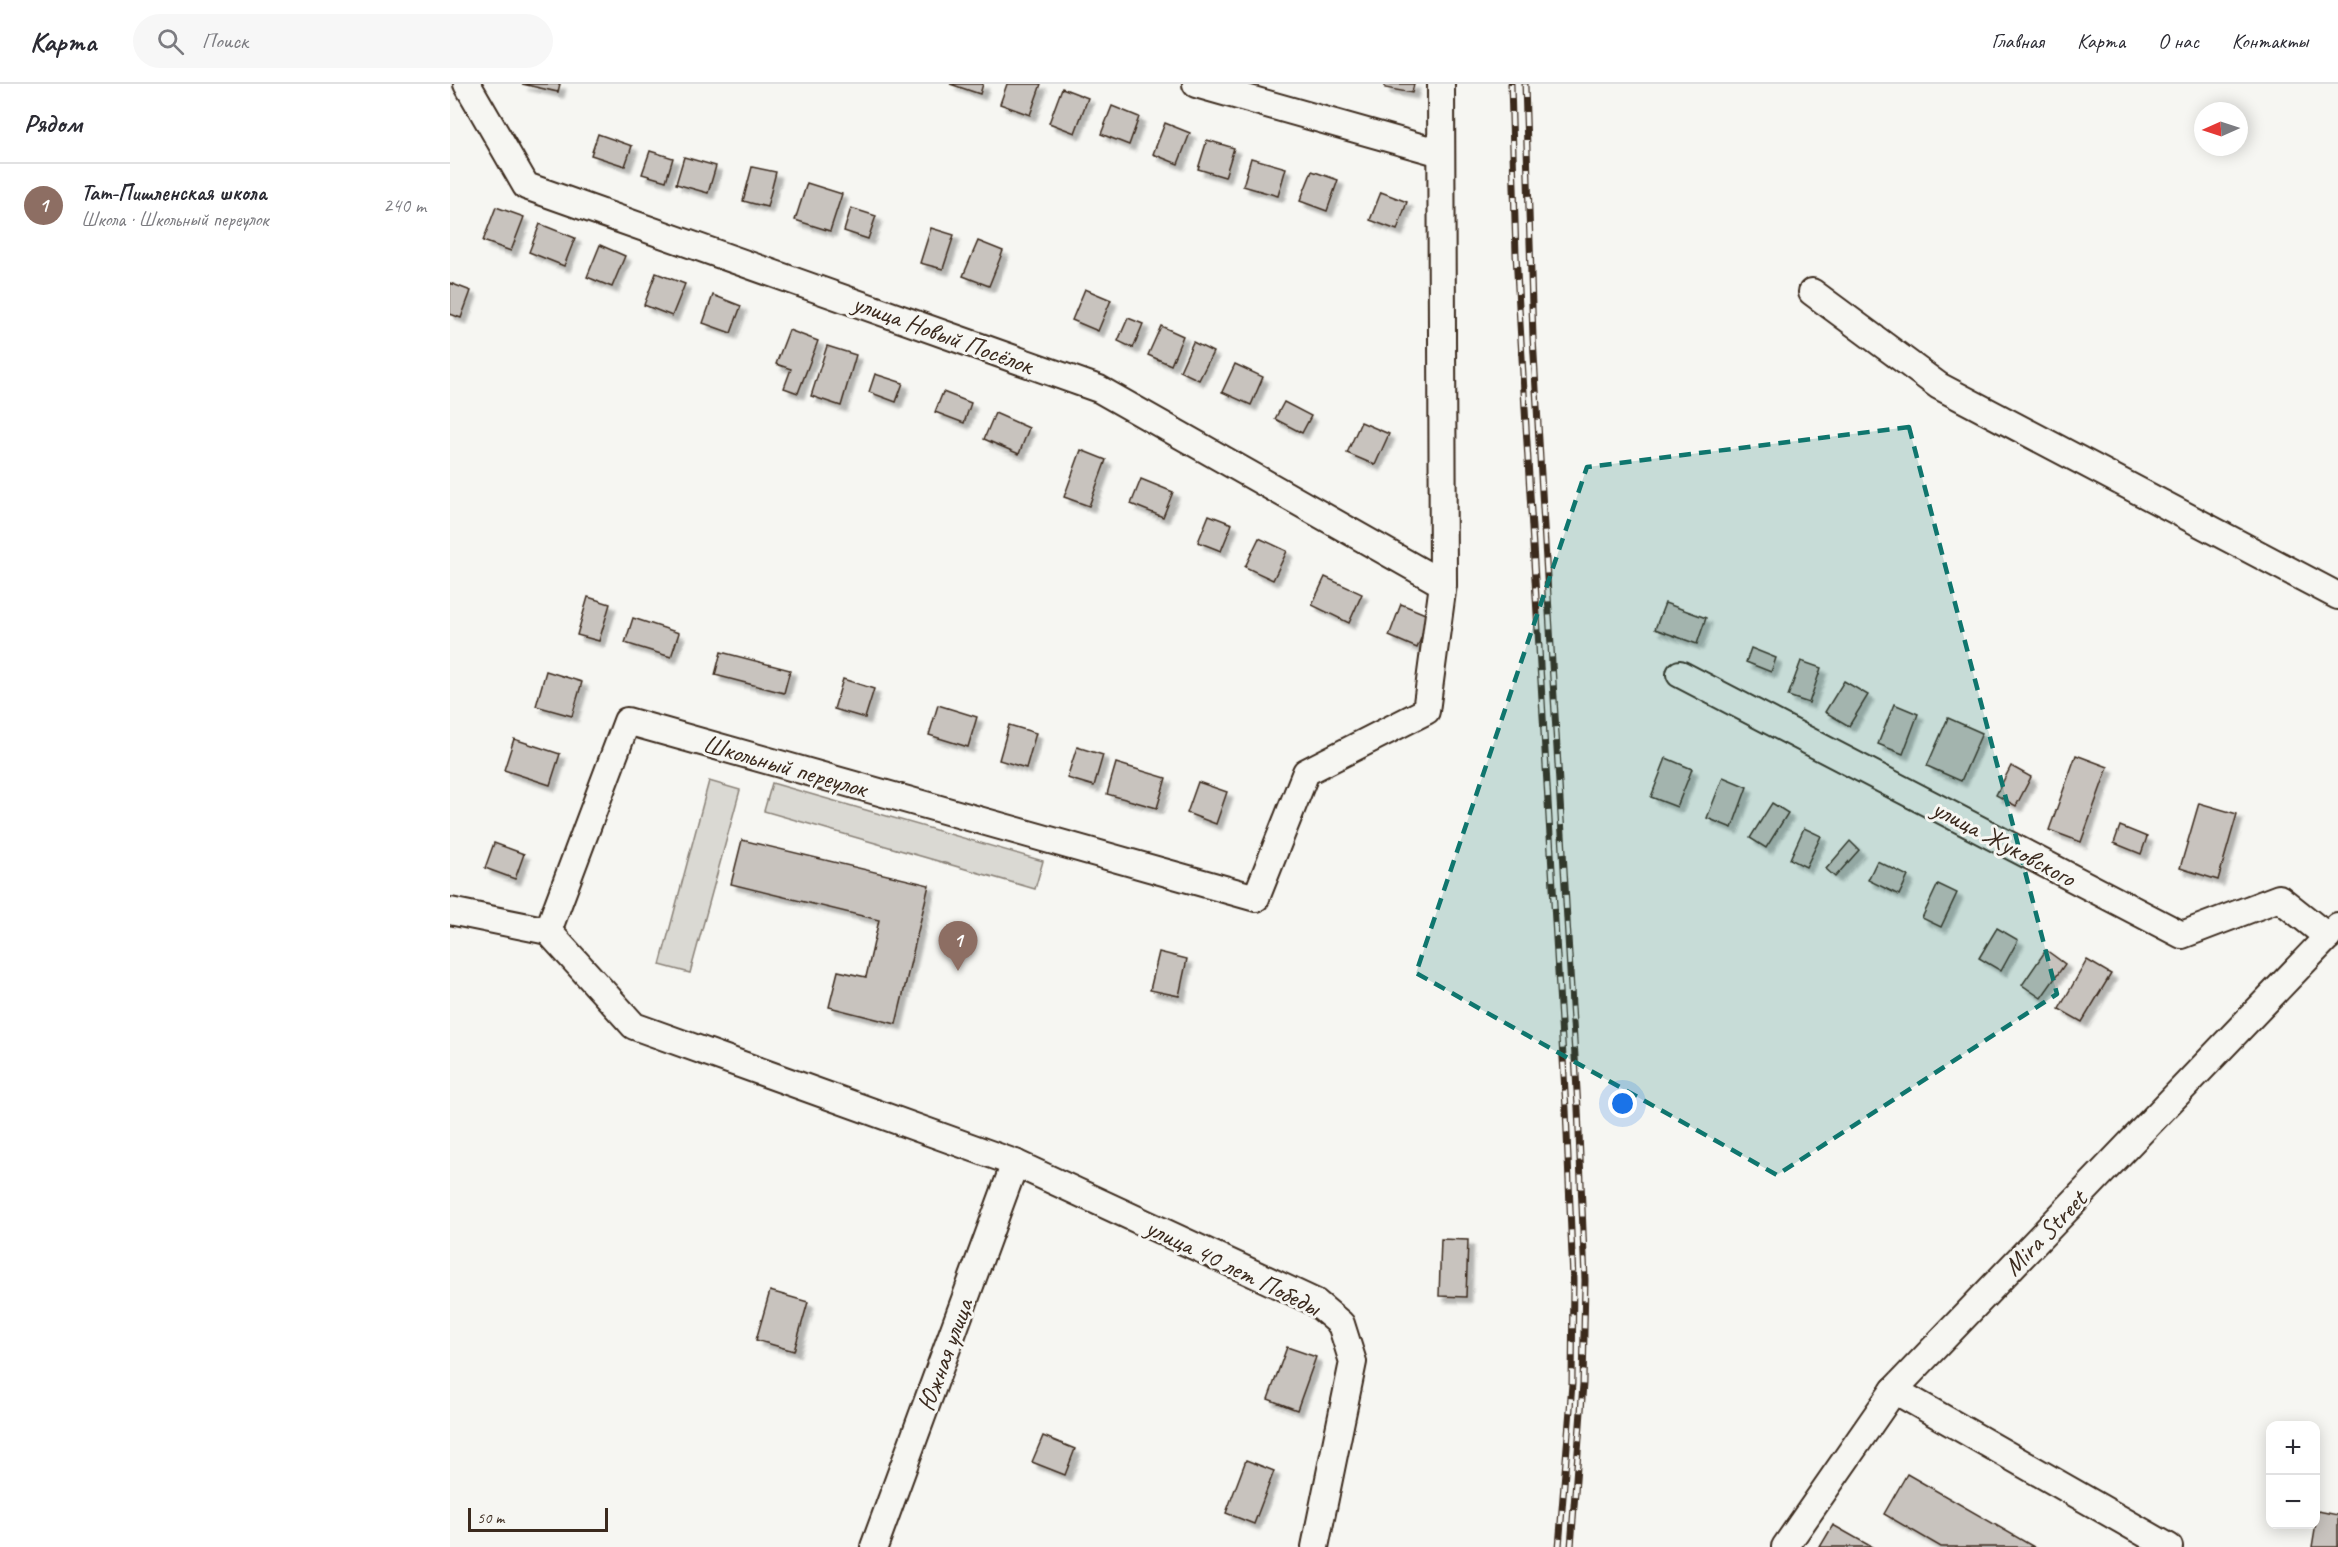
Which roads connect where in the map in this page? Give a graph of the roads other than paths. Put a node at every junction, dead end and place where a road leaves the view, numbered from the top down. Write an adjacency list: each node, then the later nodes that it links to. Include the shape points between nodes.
1 (466, 84): 6 (street, улица Новый Посёлок, via 526,186 1099,389)
2 (1196, 84): 4 (street)
3 (1441, 84): 4 (street)
4 (1441, 153): 6 (street)
5 (1812, 292): 7 (street, via 1939,386)
6 (1443, 584): 11 (street, Школьный переулок, via 1426,711 1306,772 1256,898 627,721)
7 (2338, 596)
8 (1680, 674): 10 (street, улица Жуковского, via 2182,935 2279,898)
9 (450, 911): 11 (street)
10 (2333, 931): 13 (street, Mira Street)
11 (548, 932): 12 (street, улица 40 лет Победы, via 634,1026)
12 (1015, 1163): 14 (street, Южная улица); 15 (street, улица 40 лет Победы, via 1315,1302 1341,1324 1353,1362)
13 (1894, 1390): 16 (street, Mira Street); 17 (street)
14 (874, 1547)
15 (1315, 1547)
16 (1785, 1547)
17 (2169, 1547)

